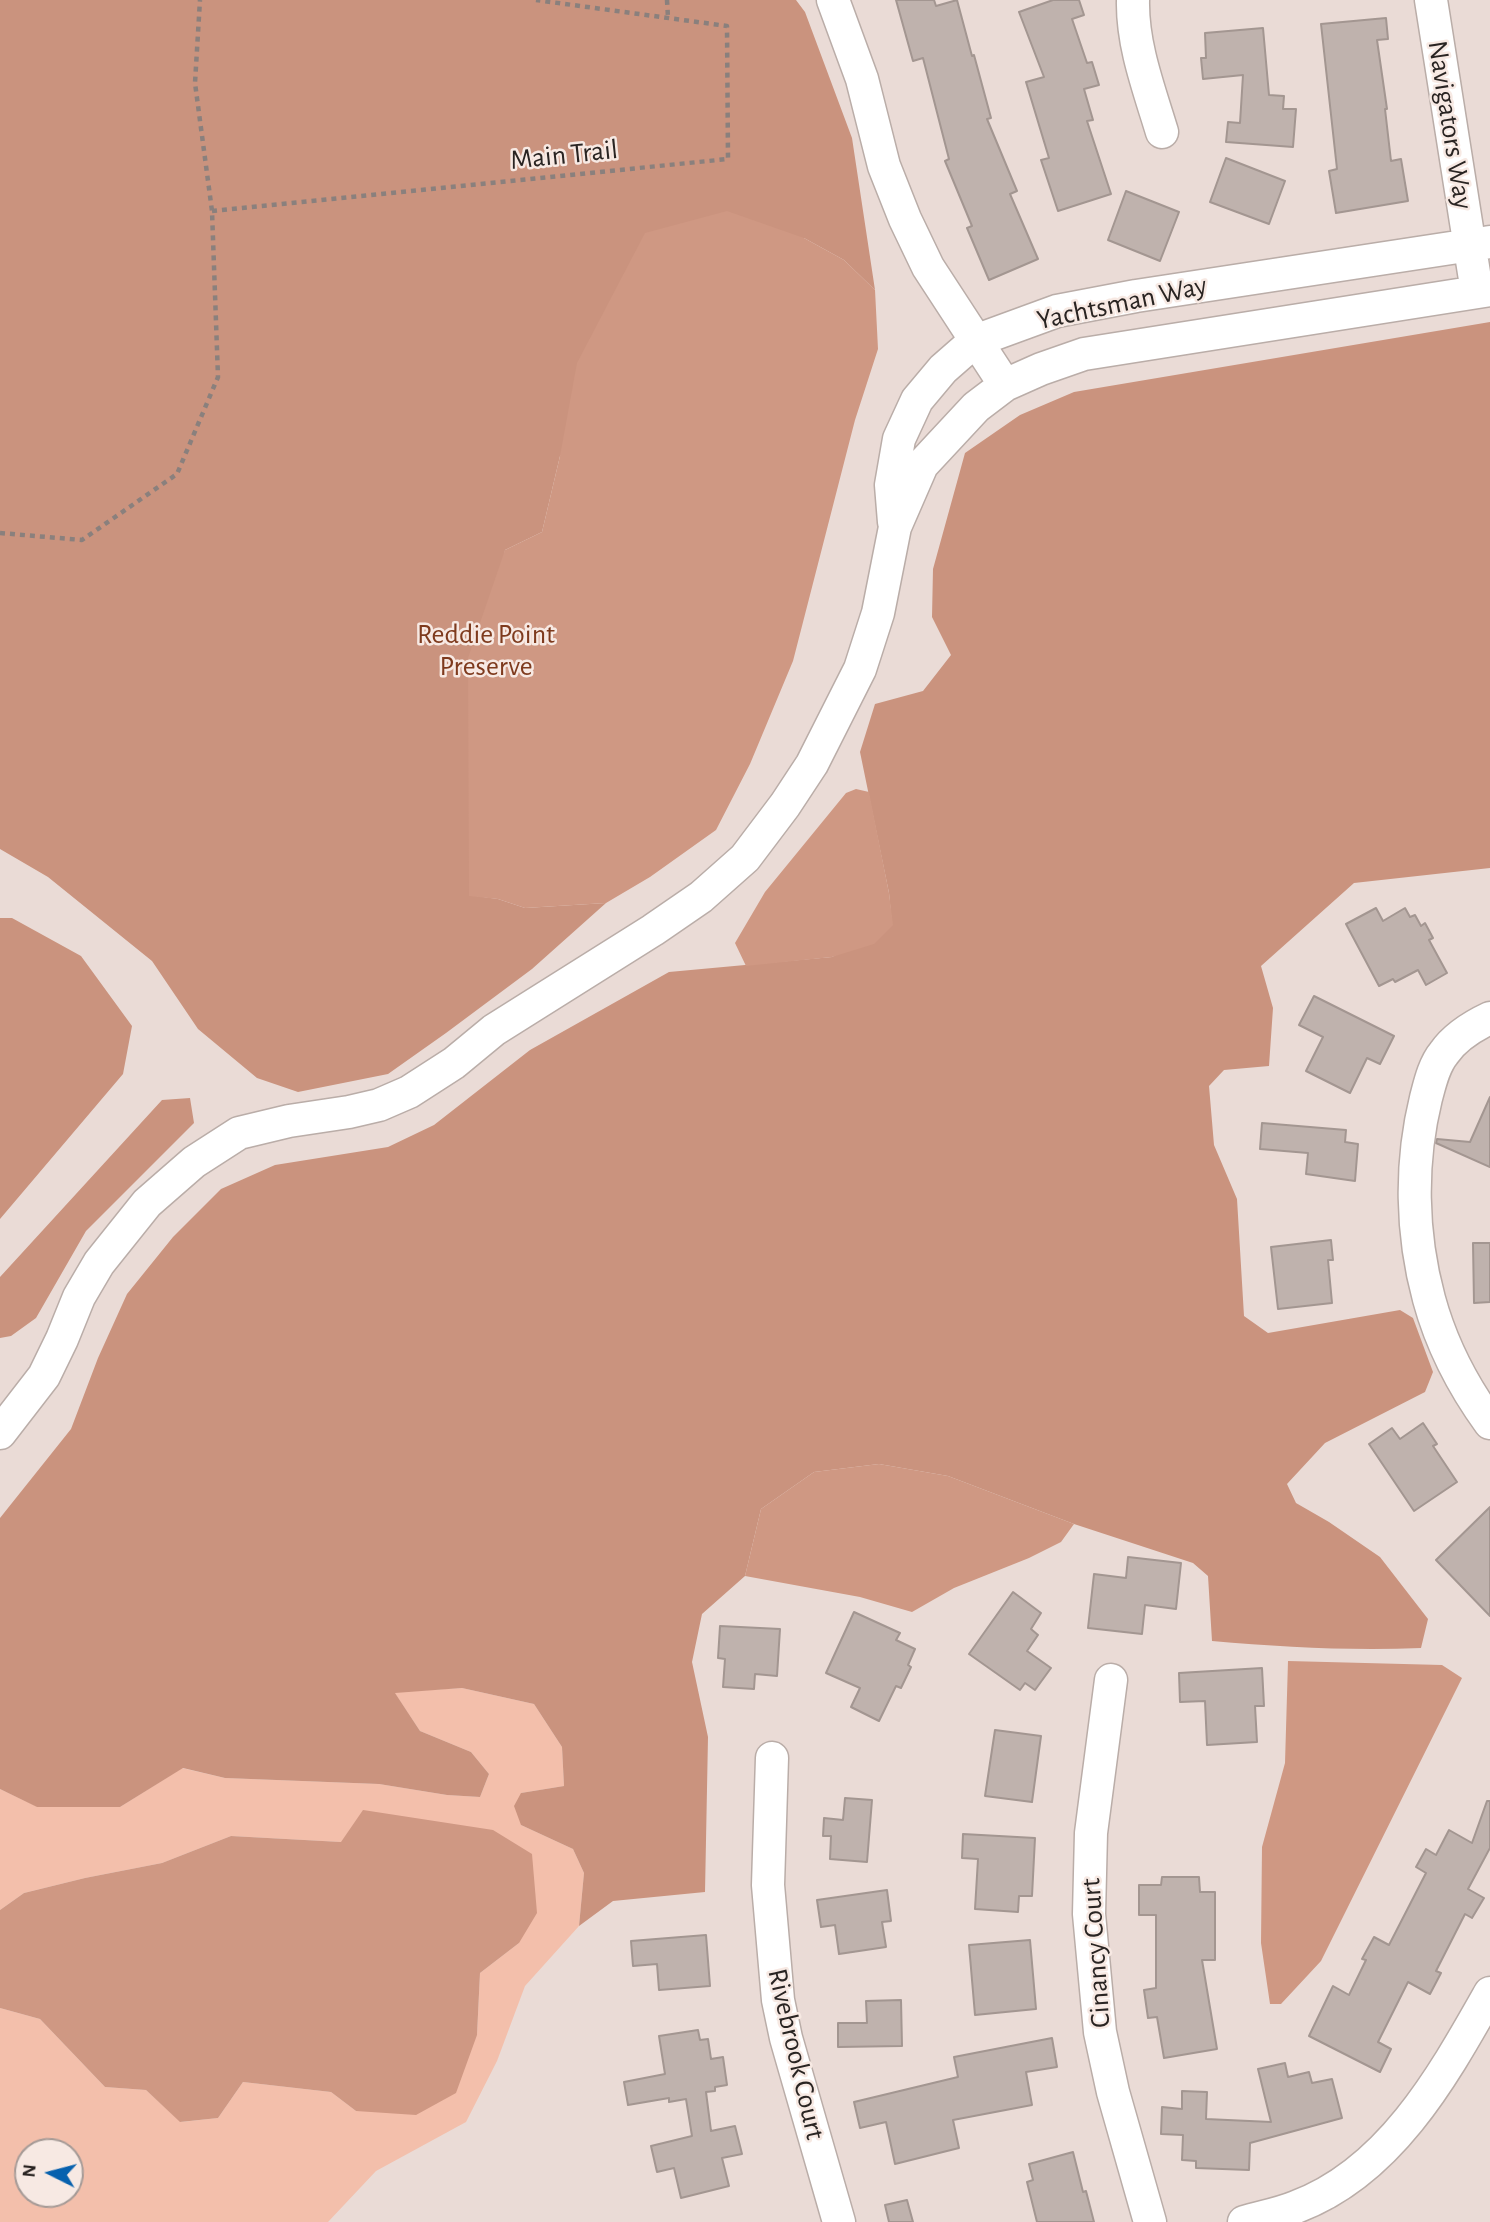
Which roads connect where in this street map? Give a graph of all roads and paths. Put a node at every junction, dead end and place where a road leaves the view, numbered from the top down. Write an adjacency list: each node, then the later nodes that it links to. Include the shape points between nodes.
1 (200, 0): 9 (path, via 195,83)
2 (536, 0): 7 (path, Main Trail)
3 (667, 0): 7 (path)
4 (833, 0): 12 (street, via 863,79 884,166 905,219 928,267)
5 (1133, 0): 8 (street, via 1137,44)
6 (1431, 0): 10 (street, Navigators Way)
7 (668, 18): 9 (path, Main Trail, via 727,26 728,159)
8 (1162, 132)
9 (212, 211): 15 (path, via 218,377 177,474 82,540)
10 (1480, 244): 11 (street, Navigators Way); 12 (street, Yachtsman Way, via 1057,311)
11 (1484, 291): 13 (street, Yachtsman Way, via 1084,354)
12 (975, 341): 13 (street); 14 (street, Yachtsman Way, via 917,400 899,439 891,485)
13 (1004, 385): 14 (street, Yachtsman Way, via 976,407 922,465)
14 (895, 527): 18 (street, via 878,613 860,669 812,764 745,858 701,897 494,1030 409,1092 379,1105 239,1133 194,1162 147,1203 100,1263 79,1297 44,1376)
15 (0, 533)
16 (1490, 1018): 17 (street, via 1464,1032 1443,1054 1430,1081 1419,1128 1415,1182 1416,1238 1429,1300 1450,1356)
17 (1490, 1423)
18 (0, 1433)
19 (1111, 1680): 23 (street, Cinancy Court, via 1091,1833 1089,1914 1100,2032)
20 (772, 1758): 22 (street, Rivebrook Court, via 768,1885 778,2000)
21 (1490, 1993): 24 (street, via 1432,2090 1379,2155 1338,2186 1296,2207)
22 (839, 2222)
23 (1150, 2222)
24 (1244, 2222)

